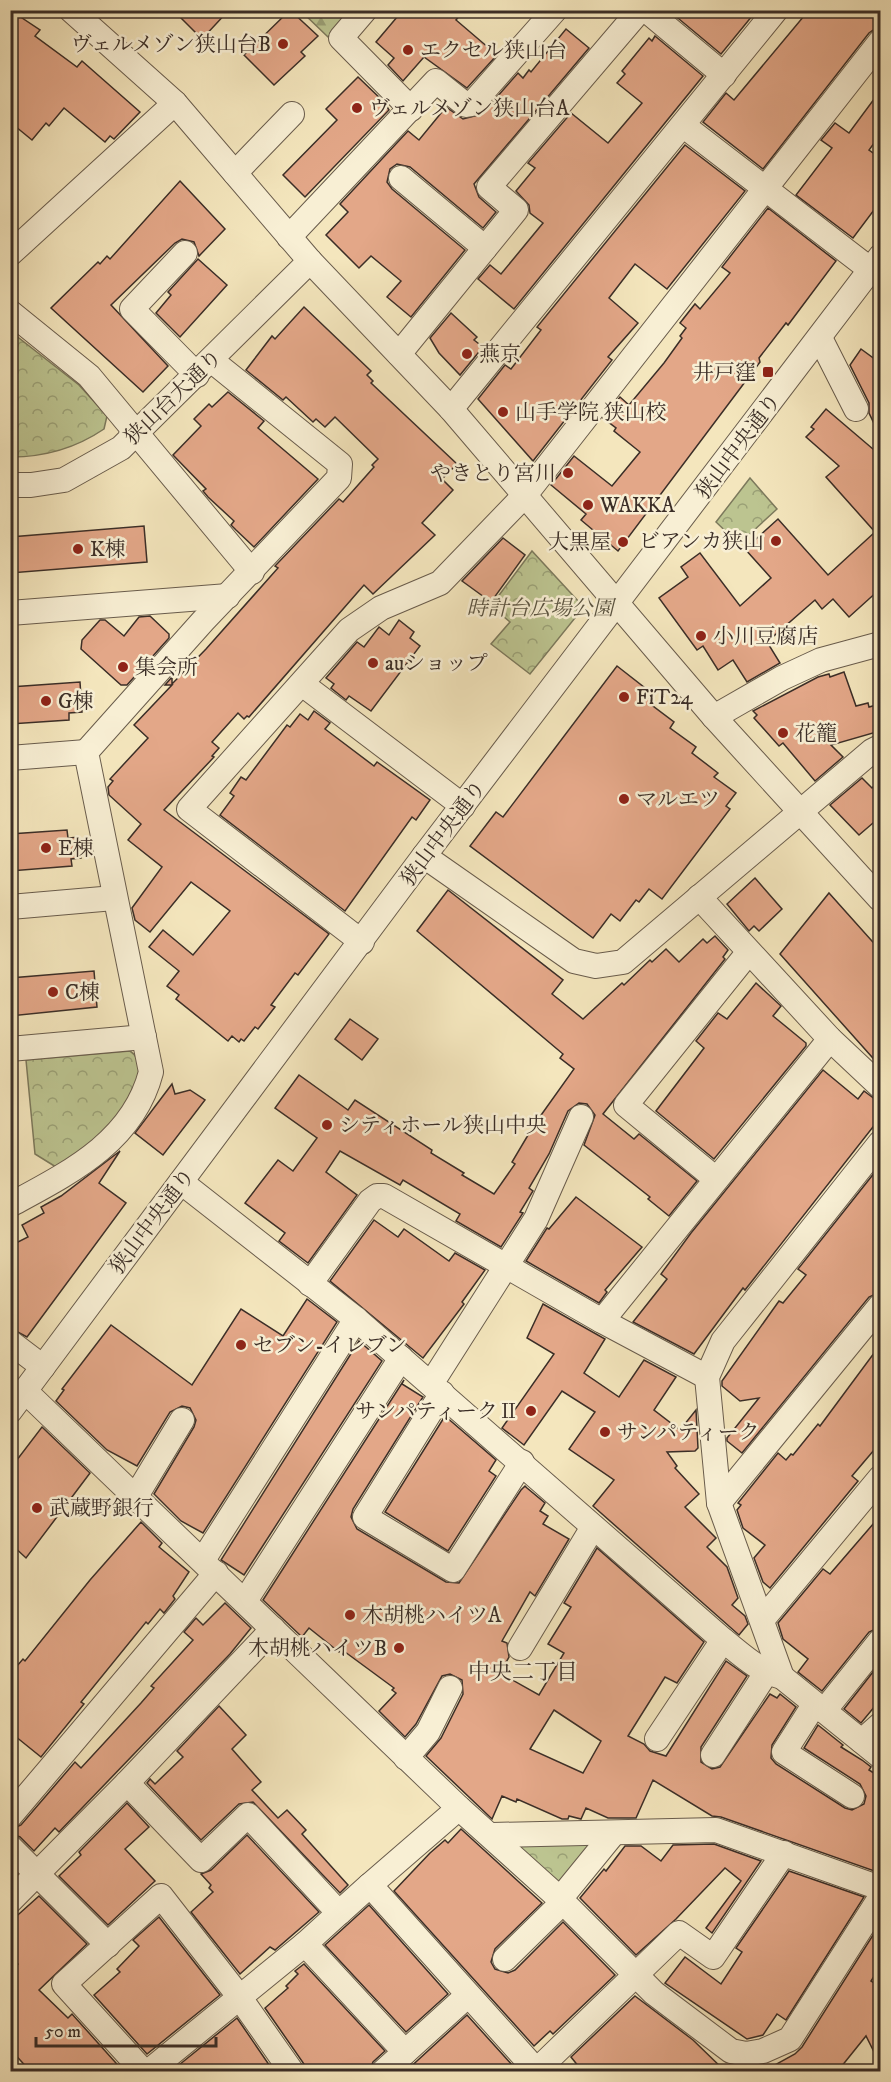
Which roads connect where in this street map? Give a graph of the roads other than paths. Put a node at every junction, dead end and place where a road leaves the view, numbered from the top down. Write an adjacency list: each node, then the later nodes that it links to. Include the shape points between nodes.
1 (70, 10): 9 (street)
2 (365, 10): 10 (street, via 341,38)
3 (555, 10): 10 (street, via 472,104 466,105 436,81)
4 (640, 10): 17 (street, via 489,187 516,210)
5 (646, 10): 8 (street)
6 (776, 10): 8 (street)
7 (880, 42): 15 (street)
8 (724, 75): 12 (street)
9 (175, 103): 13 (street); 19 (street)
10 (411, 109): 16 (street)
11 (292, 114): 13 (street)
12 (684, 126): 15 (street); 26 (street)
13 (235, 173): 16 (street)
14 (401, 178): 17 (street)
15 (764, 190): 21 (street); 30 (street)
16 (289, 237): 20 (street)
17 (485, 248): 24 (street)
18 (185, 253): 25 (street, via 132,309)
19 (10, 255)
20 (310, 261): 24 (street); 25 (street, 狭山台大通り)
21 (876, 264): 23 (street, 狭山中央通り)
22 (10, 312): 28 (street, via 89,376)
23 (820, 338): 27 (street); 33 (street, 狭山中央通り)
24 (399, 354): 26 (street)
25 (204, 368): 28 (street, 狭山台大通り); 31 (street, via 340,464 339,478)
26 (451, 409): 30 (street)
27 (855, 409)
28 (137, 434): 29 (street, 狭山台大通り, via 105,459 64,480); 31 (street)
29 (10, 485)
30 (525, 495): 33 (street); 36 (street, via 440,583 381,608 349,630)
31 (252, 573): 32 (street)
32 (228, 596): 34 (street); 39 (street)
33 (619, 604): 37 (street); 41 (street, 狭山中央通り)
34 (10, 613)
35 (880, 644): 37 (street, via 821,660)
36 (302, 684): 41 (street); 48 (street, via 189,809)
37 (714, 717): 42 (street)
38 (880, 747): 42 (street)
39 (86, 752): 40 (street); 45 (street)
40 (10, 758)
41 (463, 806): 43 (street, 狭山中央通り)
42 (800, 813): 44 (street); 46 (street)
43 (424, 856): 44 (street, via 547,945 574,961 596,966 623,962); 48 (street, 狭山中央通り)
44 (699, 897): 49 (street)
45 (114, 898): 47 (street); 50 (street)
46 (880, 899)
47 (10, 907)
48 (362, 942): 57 (street, 狭山中央通り)
49 (748, 952): 51 (street); 56 (street, via 626,1105)
50 (144, 1037): 52 (street); 58 (street, via 151,1072 145,1095 118,1134 83,1165)
51 (830, 1039): 53 (street); 56 (street)
52 (10, 1049)
53 (880, 1086)
54 (580, 1117): 59 (street, via 536,1219)
55 (880, 1143): 67 (street, via 723,1341)
56 (716, 1179): 63 (street)
57 (181, 1182): 60 (street); 66 (street, 狭山中央通り)
58 (10, 1205)
59 (507, 1264): 60 (street, via 384,1196 377,1196); 63 (street); 68 (street)
60 (310, 1284): 62 (street)
61 (880, 1306): 75 (street)
62 (356, 1319): 65 (street); 77 (street)
63 (602, 1322): 67 (street)
64 (10, 1342): 66 (street)
65 (401, 1358): 68 (street); 78 (street)
66 (43, 1366): 69 (street, 狭山中央通り)
67 (707, 1377): 75 (street)
68 (436, 1389): 72 (street); 72 (street, via 365,1517 453,1570)
69 (25, 1392): 70 (street, 狭山中央通り); 74 (street)
70 (10, 1411)
71 (182, 1420): 74 (street)
72 (522, 1462): 76 (street)
73 (880, 1480): 79 (street)
74 (136, 1496): 77 (street)
75 (719, 1503): 79 (street)
76 (593, 1527): 81 (street); 83 (street)
77 (210, 1566): 78 (street); 95 (street)
78 (245, 1601): 80 (street)
79 (762, 1620): 84 (street)
80 (273, 1629): 91 (street); 92 (street)
81 (723, 1640): 84 (street); 88 (street)
82 (880, 1641): 86 (street)
83 (520, 1648)
84 (774, 1675): 86 (street); 90 (street)
85 (450, 1688): 91 (street, via 428,1732)
86 (819, 1708): 89 (street); 93 (street, via 784,1752)
87 (880, 1725): 89 (street)
88 (657, 1739)
89 (871, 1748)
90 (713, 1755)
91 (406, 1758): 94 (street)
92 (128, 1783): 100 (street); 106 (street, via 201,1860 248,1815)
93 (852, 1796)
94 (459, 1808): 97 (street); 101 (street)
95 (10, 1816)
96 (613, 1834): 97 (street); 99 (street, via 716,1830); 104 (street)
97 (492, 1835): 104 (street)
98 (10, 1847): 100 (street)
99 (784, 1853): 102 (street); 110 (street, via 714,1957 679,1933)
100 (37, 1874): 105 (street); 108 (street)
101 (370, 1886): 106 (street); 112 (street)
102 (880, 1888)
103 (880, 1898): 110 (street, via 790,2039 777,2047 746,2054 730,2051 654,1994)
104 (562, 1900): 109 (street); 110 (street)
105 (10, 1901)
106 (339, 1913): 107 (street)
107 (305, 1944): 111 (street); 113 (street)
108 (108, 1945): 111 (street, via 161,1896); 115 (street, via 64,1984)
109 (505, 1959)
110 (634, 1974): 114 (street)
111 (238, 1995): 115 (street); 116 (street)
112 (467, 1996): 113 (street); 114 (street)
113 (405, 2052): 117 (street)
114 (547, 2067)
115 (146, 2072)
116 (292, 2072)
117 (382, 2072)

